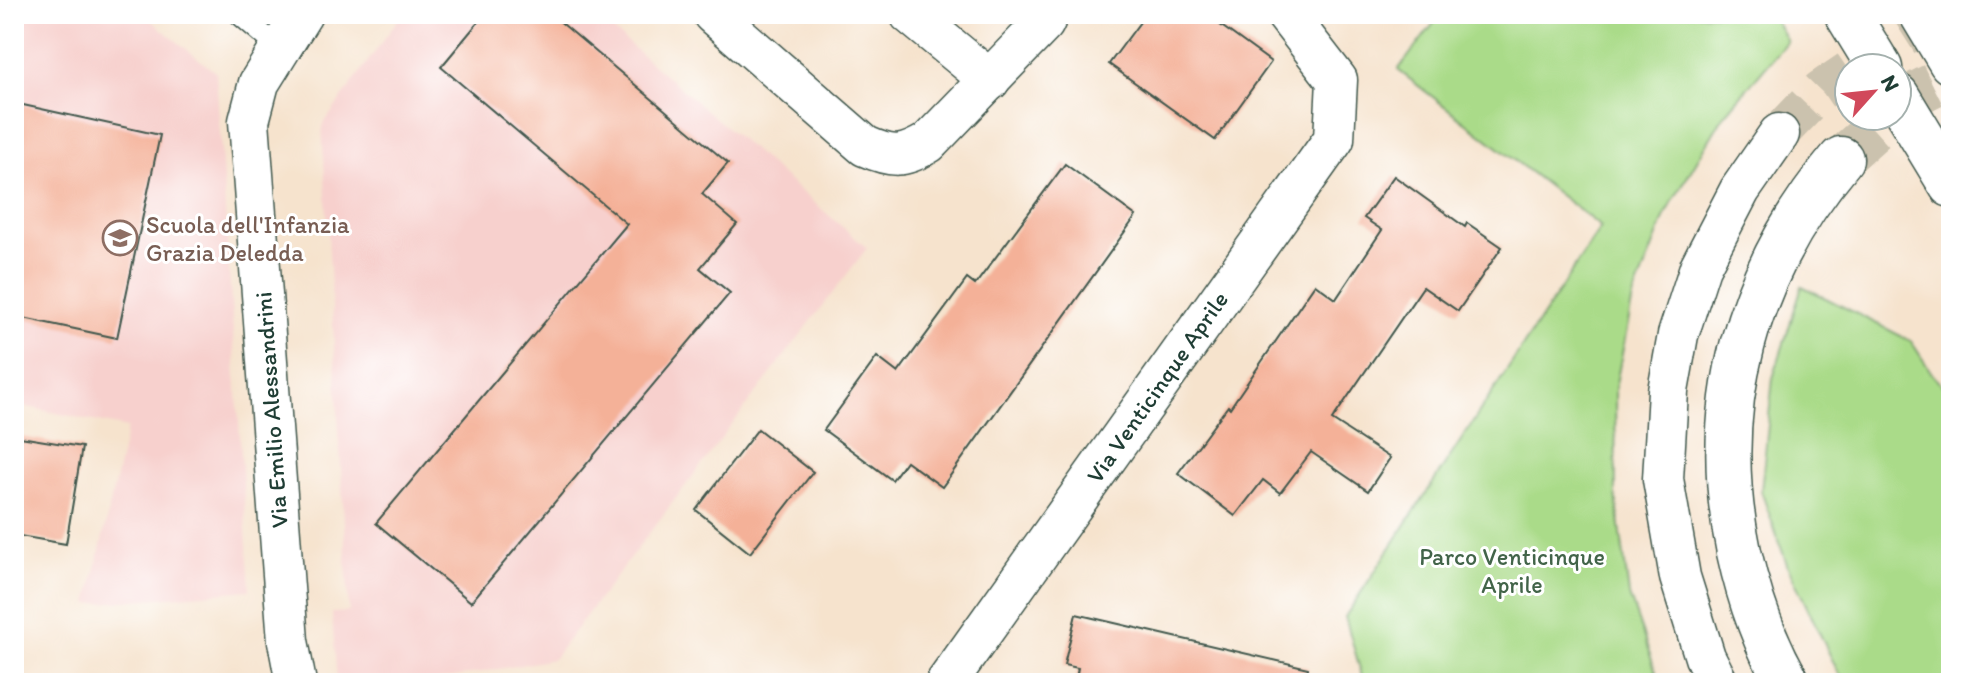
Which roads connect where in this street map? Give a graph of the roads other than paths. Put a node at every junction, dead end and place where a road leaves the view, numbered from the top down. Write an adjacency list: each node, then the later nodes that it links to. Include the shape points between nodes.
1 (239, 14): 9 (lane)
2 (302, 14): 9 (street, Via Emilio Alessandrini)
3 (713, 14): 12 (street, via 865,146 884,154 908,155 928,143)
4 (910, 14): 12 (street)
5 (1048, 14): 12 (street)
6 (1286, 14): 20 (street, Via Venticinque Aprile, via 1337,80 1334,139)
7 (1847, 14): 10 (highway)
8 (1922, 14): 11 (highway)
9 (279, 48): 17 (street, Via Emilio Alessandrini, via 259,83 249,121)
10 (1870, 52)
11 (1951, 62)
12 (990, 80)
13 (1913, 122): 16 (highway)
14 (1779, 134): 21 (street, via 1740,190 1700,267 1678,335 1668,391 1663,479 1680,577)
15 (1841, 159): 22 (highway, via 1787,236 1742,342 1732,386 1728,482 1735,533 1763,636)
16 (1951, 185)
17 (288, 641): 18 (street); 19 (street, Via Emilio Alessandrini)
18 (269, 683)
19 (296, 683)
20 (946, 683)
21 (1718, 683)
22 (1788, 683)

